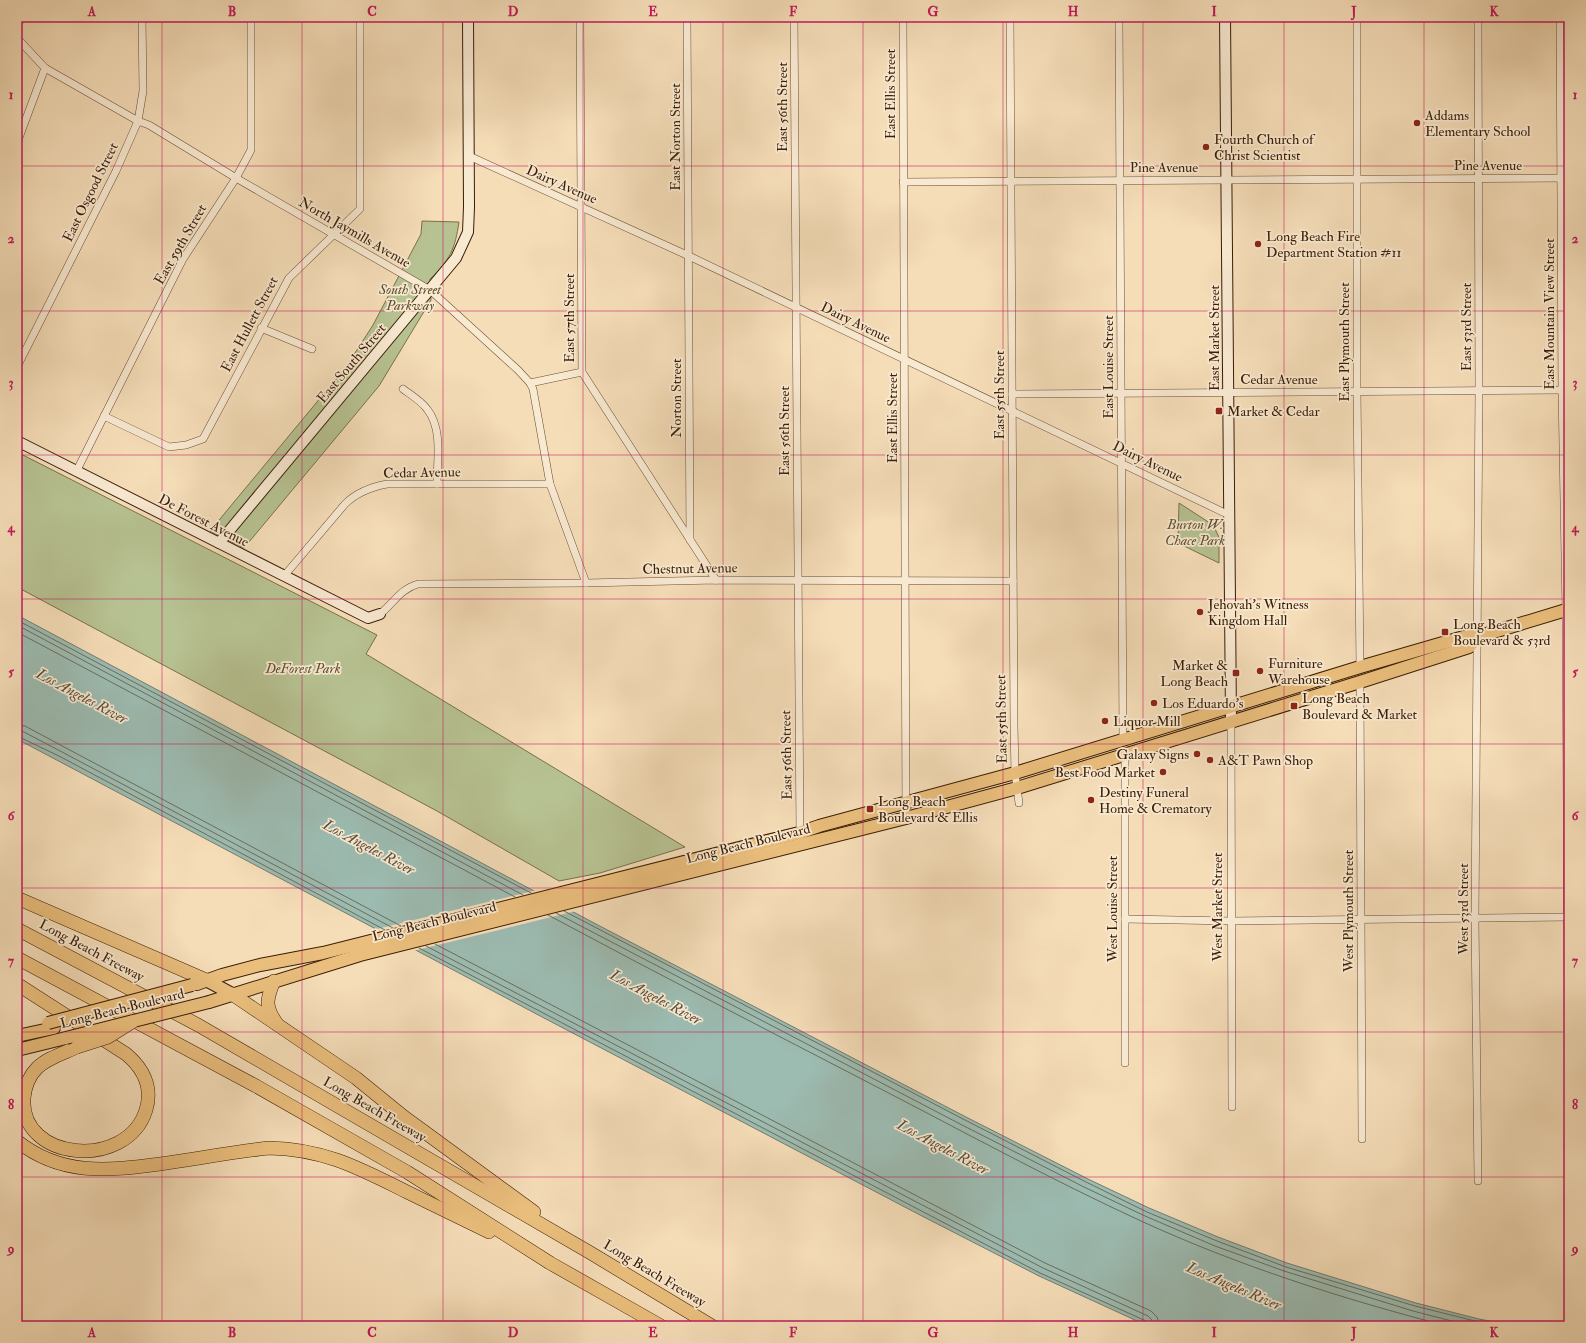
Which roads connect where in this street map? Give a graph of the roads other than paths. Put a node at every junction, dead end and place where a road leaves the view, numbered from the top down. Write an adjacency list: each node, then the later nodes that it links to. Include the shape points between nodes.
1 (24, 17): 16 (street)
2 (142, 17): 19 (street, East Osgood Street, via 143,91)
3 (251, 17): 22 (street, East 59th Street, via 251,150)
4 (360, 17): 32 (street, East Hullett Street, via 360,209)
5 (468, 17): 21 (street, East South Street)
6 (580, 17): 31 (street, East 57th Street)
7 (687, 17): 33 (street, East Norton Street)
8 (794, 17): 35 (street, East 56th Street)
9 (903, 17): 30 (street, East Ellis Street)
10 (1010, 17): 29 (street, East 55th Street)
11 (1119, 17): 27 (street, East Louise Street)
12 (1225, 17): 28 (street, East Market Street)
13 (1357, 17): 26 (street, East Plymouth Street)
14 (1478, 17): 23 (street, East 53rd Street)
15 (1560, 17): 24 (street, East Mountain View Street)
16 (17, 24)
17 (17, 38): 18 (street, North Jaymills Avenue)
18 (45, 68): 19 (street, North Jaymills Avenue); 20 (street)
19 (138, 121): 22 (street, North Jaymills Avenue, via 149,125); 39 (street, East Osgood Street, via 116,171)
20 (17, 143)
21 (469, 156): 31 (street, Dairy Avenue); 34 (street, East South Street, via 468,232 456,258)
22 (236, 178): 32 (street, North Jaymills Avenue); 50 (street, East 59th Street, via 183,258)
23 (1477, 178): 24 (street, Pine Avenue); 26 (street, Pine Avenue); 45 (street, East 53rd Street)
24 (1561, 178): 25 (street, Pine Avenue); 43 (street, East Mountain View Street)
25 (1569, 178)
26 (1357, 179): 28 (street, Pine Avenue); 44 (street, East Plymouth Street)
27 (1120, 180): 28 (street, Pine Avenue); 29 (street, Pine Avenue); 47 (street, East Louise Street)
28 (1227, 180): 46 (street, East Market Street)
29 (1010, 181): 30 (street, Pine Avenue); 48 (street, East 55th Street)
30 (903, 182): 38 (street, East Ellis Street)
31 (582, 207): 33 (street, Dairy Avenue); 40 (street, East 57th Street)
32 (334, 235): 34 (street, North Jaymills Avenue); 36 (street, East Hullett Street, via 289,278)
33 (689, 256): 35 (street, Dairy Avenue); 57 (street, Norton Street)
34 (430, 290): 41 (street, North Jaymills Avenue); 58 (street, East South Street)
35 (796, 307): 38 (street, Dairy Avenue); 61 (street, East 56th Street)
36 (261, 328): 37 (street); 50 (street, East Hullett Street, via 203,439 186,446 169,447)
37 (312, 349)
38 (905, 360): 49 (street, Dairy Avenue); 62 (street, East Ellis Street)
39 (17, 367)
40 (582, 372): 41 (street); 57 (street, East 57th Street)
41 (530, 383): 55 (street, North Jaymills Avenue)
42 (403, 389): 54 (street, via 427,409 436,425)
43 (1566, 390): 45 (street, Cedar Avenue); 65 (street, East Mountain View Street)
44 (1357, 391): 45 (street, Cedar Avenue); 46 (street, Cedar Avenue); 68 (street, East Plymouth Street)
45 (1479, 391): 67 (street, East 53rd Street)
46 (1228, 392): 47 (street, Cedar Avenue); 56 (street, East Market Street)
47 (1121, 393): 48 (street, Cedar Avenue); 52 (street, East Louise Street)
48 (1012, 394): 49 (street, East 55th Street)
49 (1012, 410): 52 (street, Dairy Avenue); 63 (street, East 55th Street)
50 (104, 416): 53 (street, East 59th Street)
51 (17, 441): 53 (street, De Forest Avenue)
52 (1122, 463): 56 (street, Dairy Avenue); 72 (street, East Louise Street)
53 (76, 472): 58 (street, De Forest Avenue)
54 (437, 484): 55 (street, Cedar Avenue); 59 (street, Cedar Avenue, via 388,484 359,493 345,504)
55 (550, 484): 64 (street, North Jaymills Avenue)
56 (1229, 515): 70 (street, East Market Street)
57 (690, 540): 60 (street, East 57th Street)
58 (219, 543): 59 (street, De Forest Avenue)
59 (284, 576): 66 (street, De Forest Avenue, via 368,618)
60 (716, 580): 61 (street, Chestnut Avenue); 64 (street, Chestnut Avenue)
61 (798, 580): 62 (street, Chestnut Avenue); 79 (street, East 56th Street)
62 (906, 581): 63 (street, Chestnut Avenue); 76 (street, East Ellis Street)
63 (1013, 581): 74 (street, East 55th Street)
64 (586, 583): 66 (street, Chestnut Avenue, via 418,584 409,586)
65 (1568, 609): 67 (main road, Long Beach Boulevard); 81 (street, East Mountain View Street)
66 (380, 614)
67 (1477, 637): 68 (main road, Long Beach Boulevard, via 1467,636); 69 (main road, Long Beach Boulevard, via 1469,646); 83 (street, West 53rd Street)
68 (1360, 666): 70 (main road, Long Beach Boulevard)
69 (1360, 682): 71 (main road, Long Beach Boulevard); 84 (street, West Plymouth Street)
70 (1231, 707): 71 (street, West Market Street); 72 (main road, Long Beach Boulevard)
71 (1231, 721): 73 (main road, Long Beach Boulevard); 85 (street, West Market Street)
72 (1123, 740): 74 (main road, Long Beach Boulevard)
73 (1125, 754): 75 (main road, Long Beach Boulevard); 82 (street, West Louise Street)
74 (1015, 773): 75 (street, East 55th Street); 76 (main road, Long Beach Boulevard)
75 (1017, 788): 77 (street, East 55th Street); 78 (main road, Long Beach Boulevard)
76 (906, 802): 78 (street, East Ellis Street); 79 (main road, Long Beach Boulevard)
77 (1019, 802)
78 (906, 818): 79 (main road, Long Beach Boulevard)
79 (800, 839): 87 (main road, Long Beach Boulevard, via 715,866); 87 (main road, Long Beach Boulevard, via 705,857)
80 (17, 898): 89 (highway)
81 (1568, 917): 83 (street); 104 (street, East Mountain View Street)
82 (1125, 919): 85 (street); 99 (street, West Louise Street)
83 (1475, 919): 84 (street); 103 (street, West 53rd Street)
84 (1362, 920): 85 (street); 101 (street, West Plymouth Street)
85 (1231, 921): 100 (street, West Market Street)
86 (17, 929): 105 (highway, Long Beach Freeway, via 198,1025)
87 (359, 950): 89 (main road, Long Beach Boulevard, via 284,959); 90 (main road, Long Beach Boulevard)
88 (17, 958): 106 (highway, via 249,1082 407,1172)
89 (206, 980): 92 (main road); 94 (main road, Long Beach Boulevard, bridge)
90 (274, 981): 92 (main road, Long Beach Boulevard); 95 (highway, via 267,997 269,1010)
91 (17, 984): 93 (highway, bridge, via 126,1054 144,1074 147,1084 144,1115 126,1139 95,1150 69,1149 46,1141 28,1121 25,1112 25,1092 31,1075 51,1059 77,1047 108,1037)
92 (232, 994): 93 (main road, Long Beach Boulevard, bridge); 95 (highway)
93 (132, 1022): 98 (main road, Long Beach Boulevard, bridge)
94 (51, 1025): 96 (main road, Long Beach Boulevard); 97 (main road)
95 (281, 1028): 105 (highway, via 356,1078 411,1122)
96 (17, 1030)
97 (17, 1036)
98 (17, 1050)
99 (1125, 1063)
100 (1232, 1107)
101 (1362, 1139)
102 (17, 1141): 106 (highway, via 29,1151 44,1158 76,1168 96,1170 115,1170 269,1148 288,1148 314,1153 337,1159 366,1172)
103 (1478, 1182)
104 (1569, 1199)
105 (589, 1252): 108 (highway, Long Beach Freeway)
106 (550, 1263): 107 (highway)
107 (661, 1326)
108 (712, 1326)

